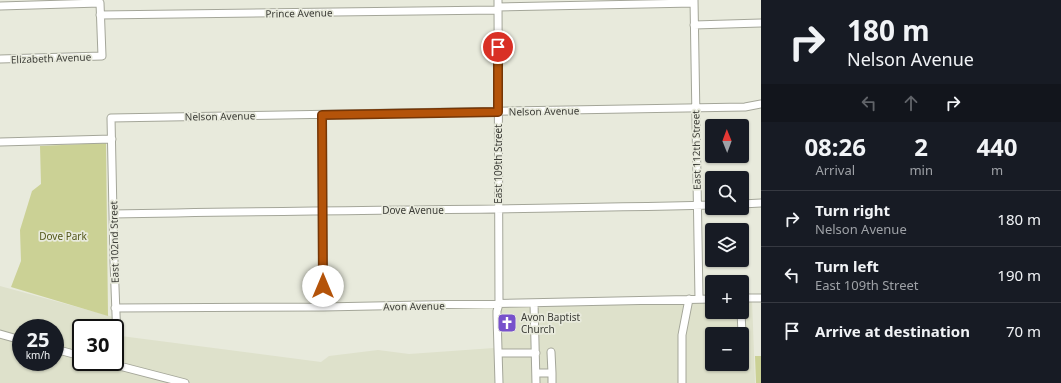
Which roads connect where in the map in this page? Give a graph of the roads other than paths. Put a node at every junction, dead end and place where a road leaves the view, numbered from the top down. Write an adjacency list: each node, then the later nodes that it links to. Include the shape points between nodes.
1 (694, 2): 3 (street, Prince Avenue); 6 (street, East 112th Street)
2 (0, 6): 4 (street, via 100,3)
3 (498, 6): 4 (street, Prince Avenue); 10 (street, East 109th Street)
4 (100, 15): 7 (street, Elizabeth Avenue, via 102,56)
5 (761, 23): 6 (street)
6 (694, 25): 9 (street, East 112th Street)
7 (0, 59)
8 (761, 104): 9 (street, Nelson Avenue, via 745,108)
9 (695, 108): 10 (street, Nelson Avenue); 17 (street, East 112th Street)
10 (498, 112): 11 (street, Nelson Avenue); 20 (street, East 109th Street)
11 (322, 115): 12 (street, Nelson Avenue); 19 (street)
12 (111, 118): 13 (street, East 102nd Street)
13 (112, 139): 14 (street); 21 (street, East 102nd Street)
14 (0, 142)
15 (761, 203): 16 (street)
16 (749, 204)
17 (698, 205): 18 (street, Dove Avenue); 20 (street, Dove Avenue); 24 (street, East 112th Street)
18 (705, 205)
19 (323, 210): 20 (street, Dove Avenue); 21 (street, Dove Avenue); 29 (street)
20 (498, 210): 28 (street, East 109th Street)
21 (113, 214): 30 (street, East 102nd Street)
22 (749, 298): 23 (street)
23 (761, 298)
24 (699, 299): 25 (street, Avon Avenue); 26 (street, Avon Avenue)
25 (705, 299)
26 (689, 300): 27 (street, Avon Avenue); 44 (street, via 682,330)
27 (534, 303): 28 (street, Avon Avenue); 36 (street)
28 (499, 304): 29 (street, Avon Avenue); 35 (street, East 109th Street, via 496,311)
29 (323, 307): 30 (street, Avon Avenue)
30 (115, 308): 31 (street, East 102nd Street)
31 (116, 319)
32 (0, 334): 33 (street)
33 (12, 337)
34 (551, 352): 38 (street)
35 (498, 353): 36 (street); 41 (street, East 109th Street)
36 (536, 353): 39 (street)
37 (124, 368): 40 (street)
38 (552, 373): 39 (street); 43 (street)
39 (536, 374): 42 (street)
40 (185, 383)
41 (499, 383)
42 (536, 383)
43 (552, 383)
44 (682, 383)

